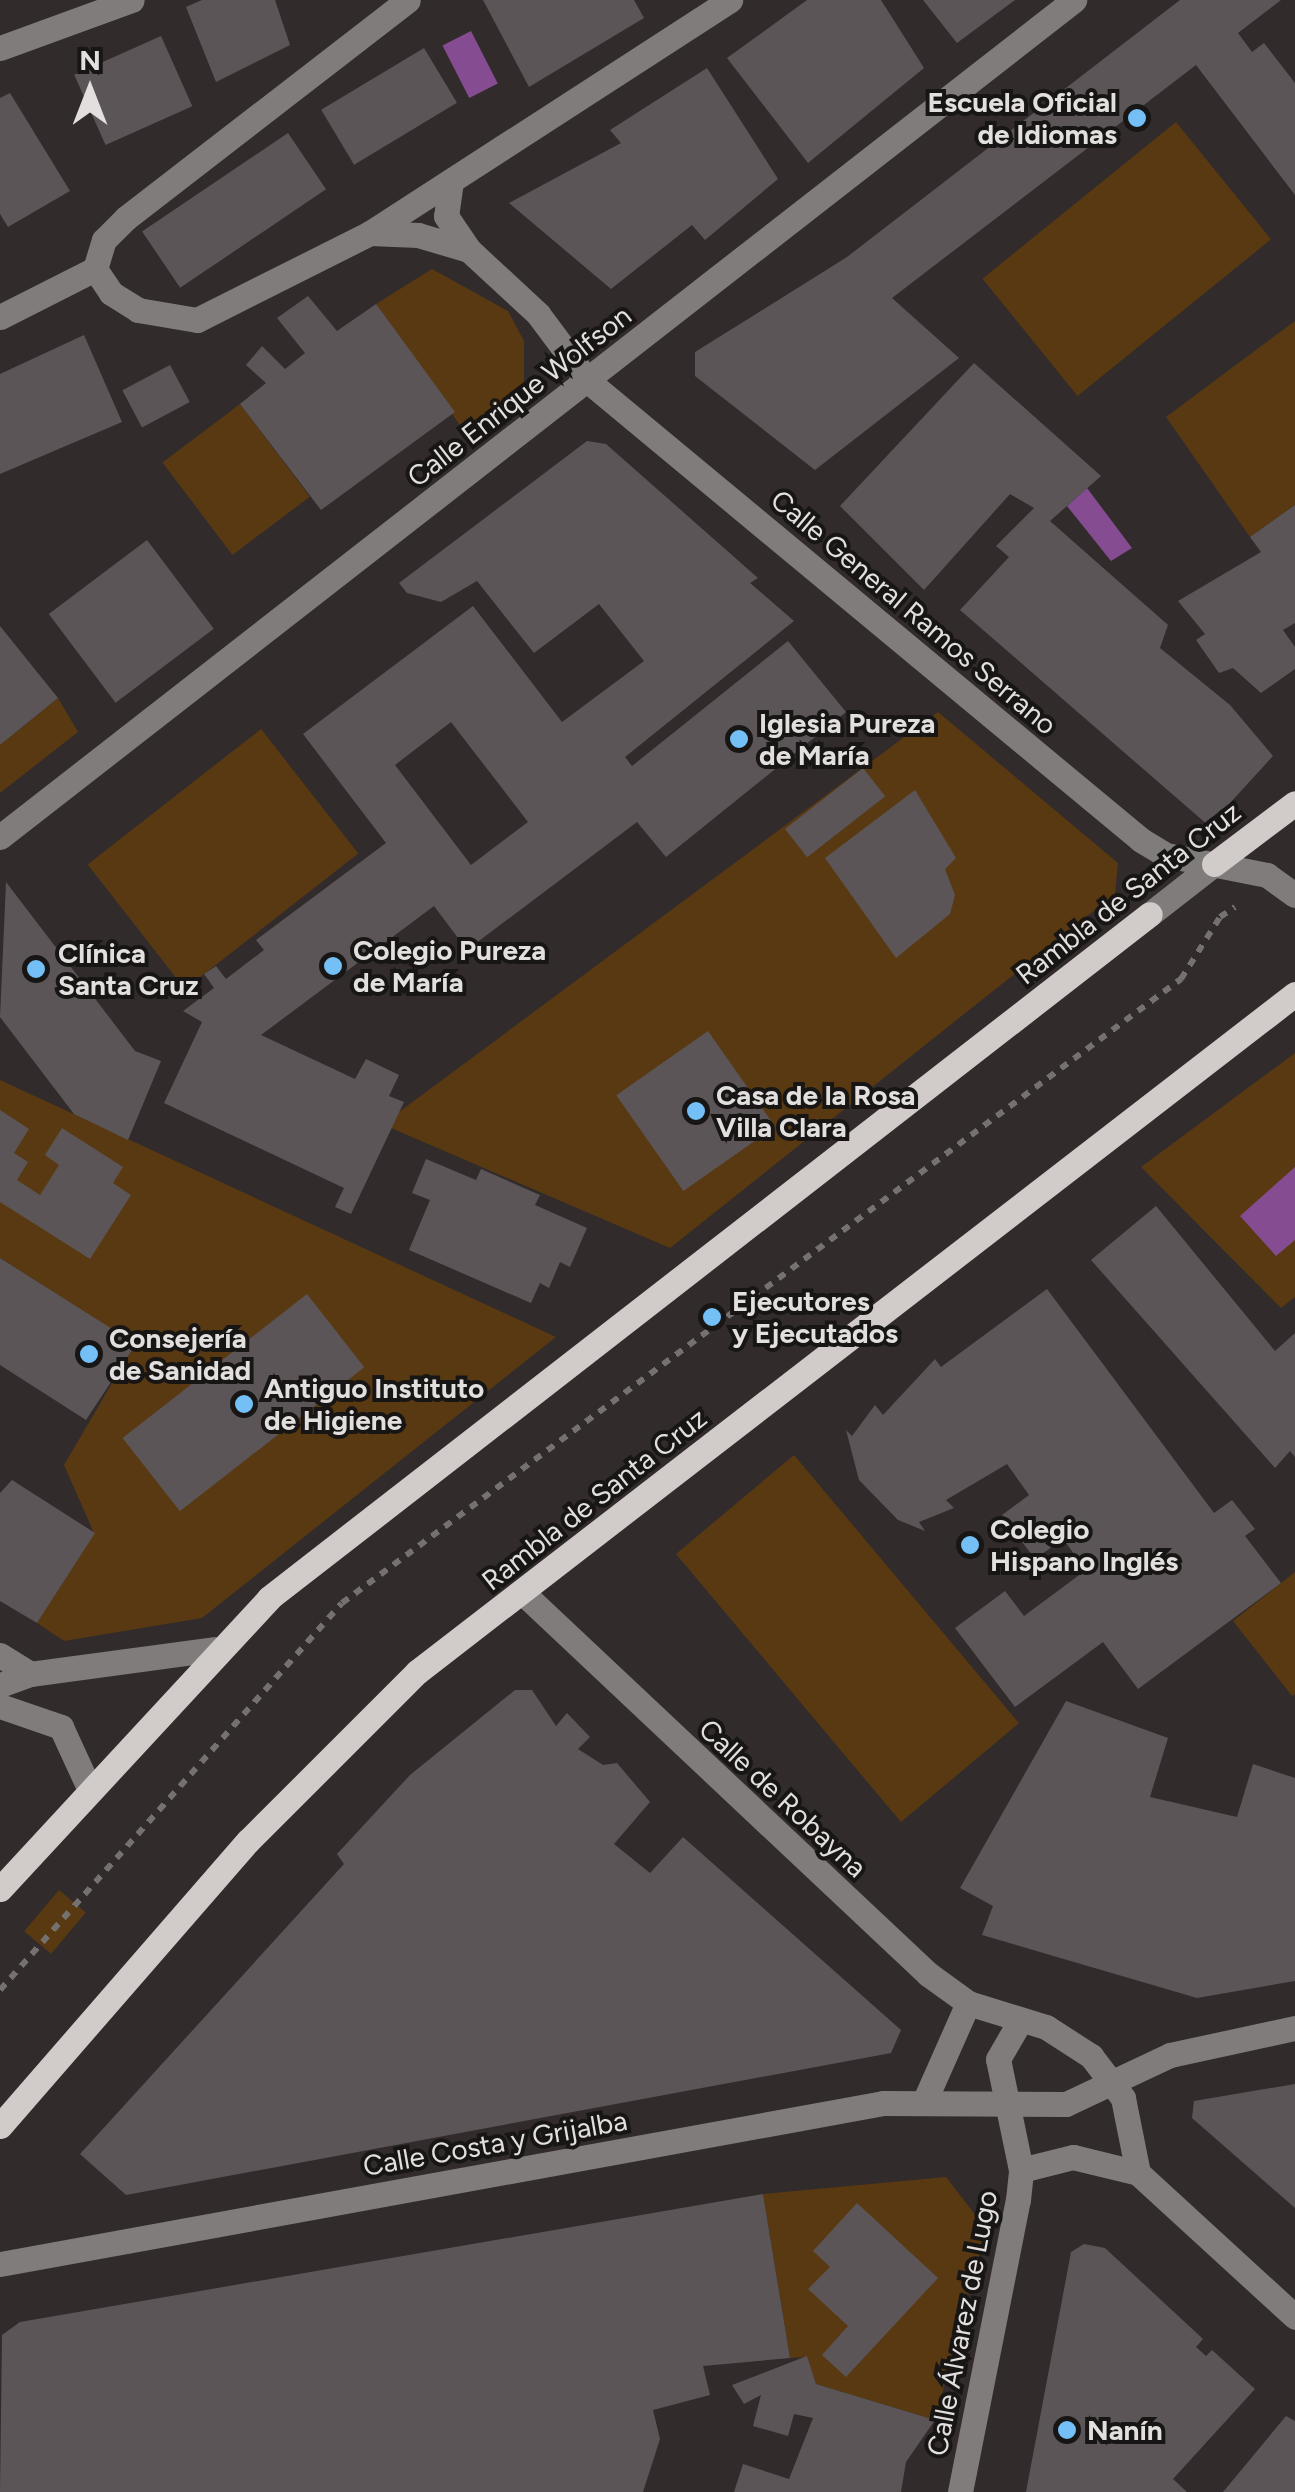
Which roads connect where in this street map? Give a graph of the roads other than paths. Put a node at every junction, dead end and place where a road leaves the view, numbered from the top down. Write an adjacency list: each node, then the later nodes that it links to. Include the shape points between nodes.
1 (132, 0): 5 (street)
2 (730, 0): 6 (street)
3 (1074, 0): 11 (street, Calle Enrique Wolfson)
4 (399, 6): 9 (street, via 126,218 104,240)
5 (0, 48)
6 (451, 180): 7 (street); 8 (street, via 446,216)
7 (370, 233): 8 (street, via 418,234); 9 (street, via 197,320 138,310 111,293)
8 (469, 250): 11 (street, Calle General Ramos Serrano, via 538,314)
9 (94, 269): 10 (street)
10 (0, 317)
11 (588, 381): 13 (street, Calle Enrique Wolfson); 14 (street, Calle General Ramos Serrano, via 1141,840)
12 (1295, 803): 14 (main road, Rambla de Santa Cruz)
13 (0, 837)
14 (1214, 864): 15 (street, Calle General Ramos Serrano); 16 (street, Rambla de Santa Cruz)
15 (1287, 888)
16 (1150, 914): 19 (main road, Rambla de Santa Cruz, via 269,1598)
17 (1295, 994): 18 (main road, Rambla de Santa Cruz)
18 (523, 1592): 26 (street, Calle de Robayna); 32 (main road, Rambla de Santa Cruz, via 417,1672 302,1784)
19 (214, 1649): 21 (street); 24 (main road, Rambla de Santa Cruz)
20 (0, 1655): 21 (street)
21 (30, 1674): 22 (street)
22 (0, 1685)
23 (0, 1706): 24 (street, via 61,1727)
24 (90, 1788): 25 (main road, Rambla de Santa Cruz)
25 (0, 1889)
26 (968, 2003): 27 (street, Calle de Robayna); 30 (street)
27 (1020, 2021): 29 (street, Calle de Robayna, via 1071,2039); 31 (street, Calle Álvarez de Lugo, via 998,2059)
28 (1295, 2028): 29 (street, via 1208,2043)
29 (1112, 2081): 31 (street, Calle Costa y Grijalba, via 1066,2104); 34 (street, via 1124,2098)
30 (925, 2100): 31 (street, Calle Costa y Grijalba); 35 (street, Calle Costa y Grijalba)
31 (1003, 2108): 33 (street, Calle Álvarez de Lugo)
32 (0, 2126)
33 (1020, 2170): 34 (street, via 1074,2157); 37 (street, Calle Álvarez de Lugo)
34 (1138, 2173): 36 (street)
35 (0, 2264)
36 (1295, 2317)
37 (960, 2492)

